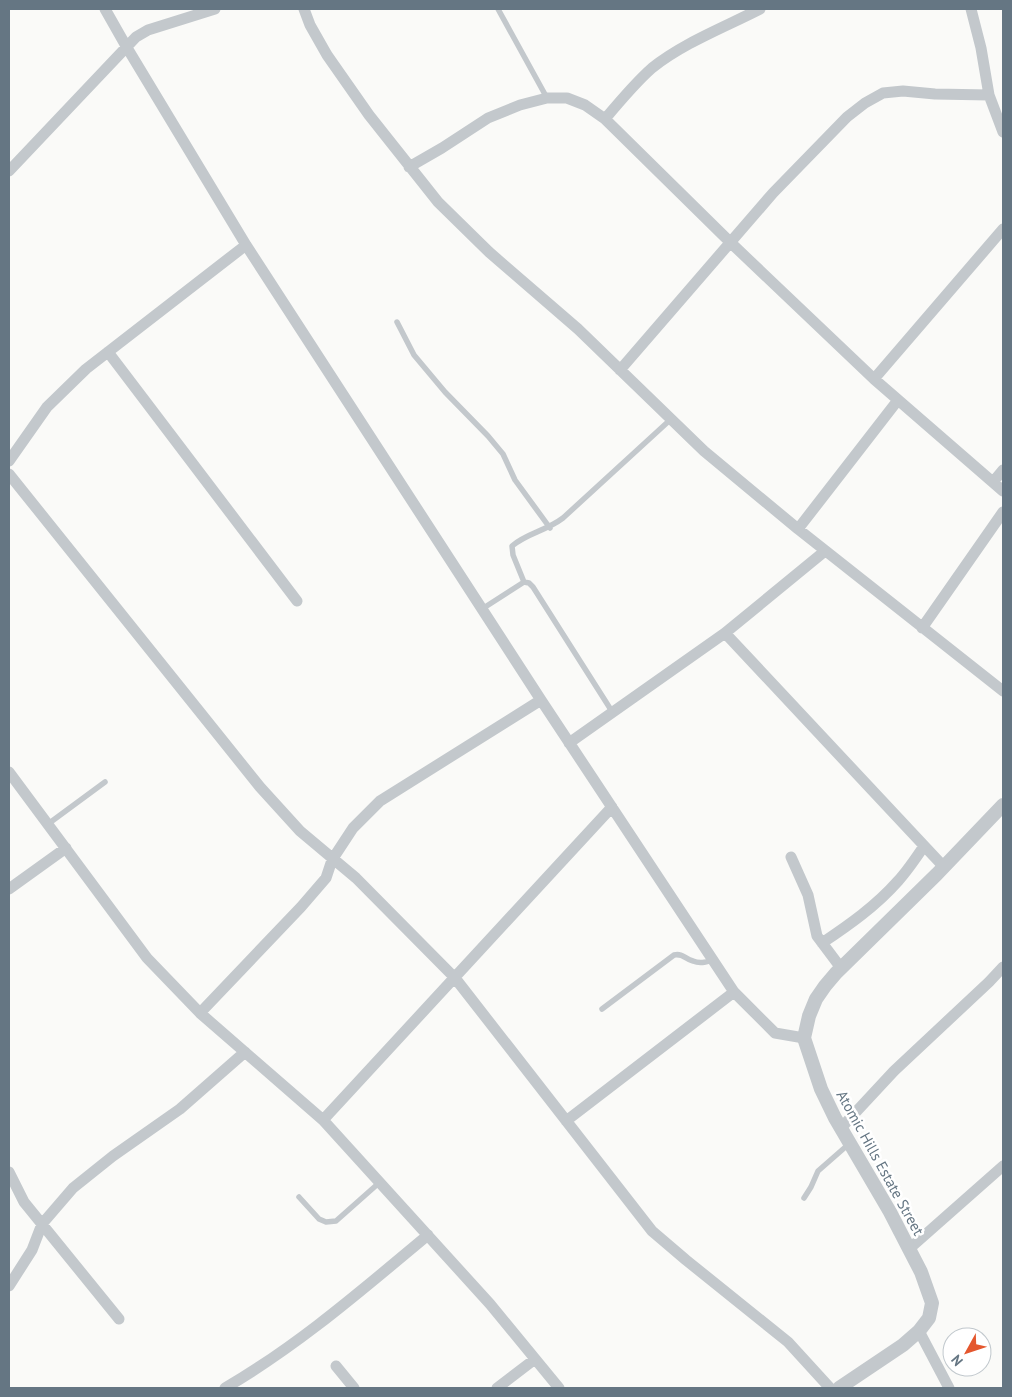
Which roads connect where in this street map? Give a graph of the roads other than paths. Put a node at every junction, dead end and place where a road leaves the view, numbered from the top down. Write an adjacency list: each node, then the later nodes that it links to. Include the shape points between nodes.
1 (105, 9): 7 (street)
2 (216, 9): 7 (street, via 148,30)
3 (304, 9): 12 (street, via 327,56)
4 (498, 9): 9 (lane)
5 (760, 9): 10 (street, via 685,47 653,68)
6 (970, 9): 8 (street)
7 (126, 46): 13 (street); 16 (street)
8 (989, 95): 11 (street); 15 (street, via 903,91 883,93 865,103 779,186)
9 (547, 98): 10 (street, via 567,98 585,105); 12 (street, via 488,118)
10 (605, 119): 15 (street)
11 (1003, 132)
12 (409, 166): 19 (street, via 438,202 489,252)
13 (9, 171)
14 (1003, 229): 20 (street)
15 (731, 243): 19 (street); 20 (street)
16 (246, 245): 18 (street); 34 (street)
17 (397, 322): 29 (lane, via 414,355 503,454 514,480)
18 (108, 352): 23 (street, via 47,407); 33 (street)
19 (620, 370): 22 (street)
20 (874, 379): 21 (street)
21 (898, 400): 26 (street); 30 (street)
22 (670, 420): 29 (lane); 30 (street)
23 (9, 461)
24 (1003, 470): 26 (street)
25 (9, 474): 49 (street, via 260,787)
26 (992, 482): 27 (street)
27 (1003, 492)
28 (1003, 512): 35 (street)
29 (550, 528): 32 (lane, via 520,539 512,546 512,555)
30 (798, 529): 31 (street)
31 (825, 551): 35 (street); 36 (street)
32 (524, 582): 34 (lane); 39 (lane, via 533,587)
33 (297, 601)
34 (482, 609): 38 (street)
35 (922, 628): 37 (street)
36 (725, 633): 39 (street); 46 (street)
37 (1003, 692)
38 (541, 700): 40 (street); 49 (street, via 380,801 352,828)
39 (613, 712): 40 (street)
40 (570, 743): 44 (street)
41 (9, 772): 45 (street)
42 (105, 782): 45 (lane)
43 (1003, 804): 50 (street)
44 (612, 807): 53 (street); 56 (street)
45 (48, 824): 47 (street)
46 (924, 846): 50 (street); 52 (street, via 899,881 853,922)
47 (66, 848): 51 (street); 59 (street, via 147,958)
48 (791, 857): 52 (street, via 808,895 817,936)
49 (332, 860): 56 (street, via 356,878); 59 (street, via 326,878 301,907)
50 (944, 867): 55 (street)
51 (9, 889)
52 (822, 944): 55 (street)
53 (713, 960): 57 (street); 58 (lane, via 701,963 682,954 674,955)
54 (1003, 966): 64 (street, via 894,1071)
55 (841, 968): 60 (street, via 816,999)
56 (455, 978): 62 (street); 63 (street)
57 (734, 992): 60 (street, via 775,1033); 63 (street)
58 (602, 1009)
59 (200, 1013): 61 (street)
60 (804, 1038): 64 (street, Atomic Hills Estate Street, via 821,1089)
61 (245, 1052): 62 (street); 71 (street, via 180,1109 112,1156 73,1188)
62 (323, 1120): 68 (street)
63 (566, 1121): 83 (street, via 652,1231 788,1342)
64 (841, 1128): 65 (street, Atomic Hills Estate Street)
65 (850, 1143): 70 (lane, via 818,1172); 73 (street, Atomic Hills Estate Street)
66 (1003, 1166): 73 (street)
67 (9, 1172): 71 (street, via 24,1202)
68 (380, 1182): 69 (lane, via 336,1220 326,1222 319,1220); 72 (street)
69 (299, 1197)
70 (804, 1198)
71 (42, 1224): 74 (street, via 32,1250); 75 (street)
72 (428, 1235): 77 (street); 79 (street, via 324,1321 252,1373)
73 (909, 1249): 76 (street, Atomic Hills Estate Street, via 932,1302 929,1318)
74 (9, 1286)
75 (119, 1319)
76 (919, 1331): 84 (street, Atomic Hills Estate Street); 85 (street)
77 (535, 1359): 81 (street); 82 (street)
78 (336, 1366): 80 (street)
79 (225, 1388)
80 (354, 1388)
81 (497, 1388)
82 (559, 1388)
83 (830, 1388)
84 (839, 1388)
85 (949, 1388)

